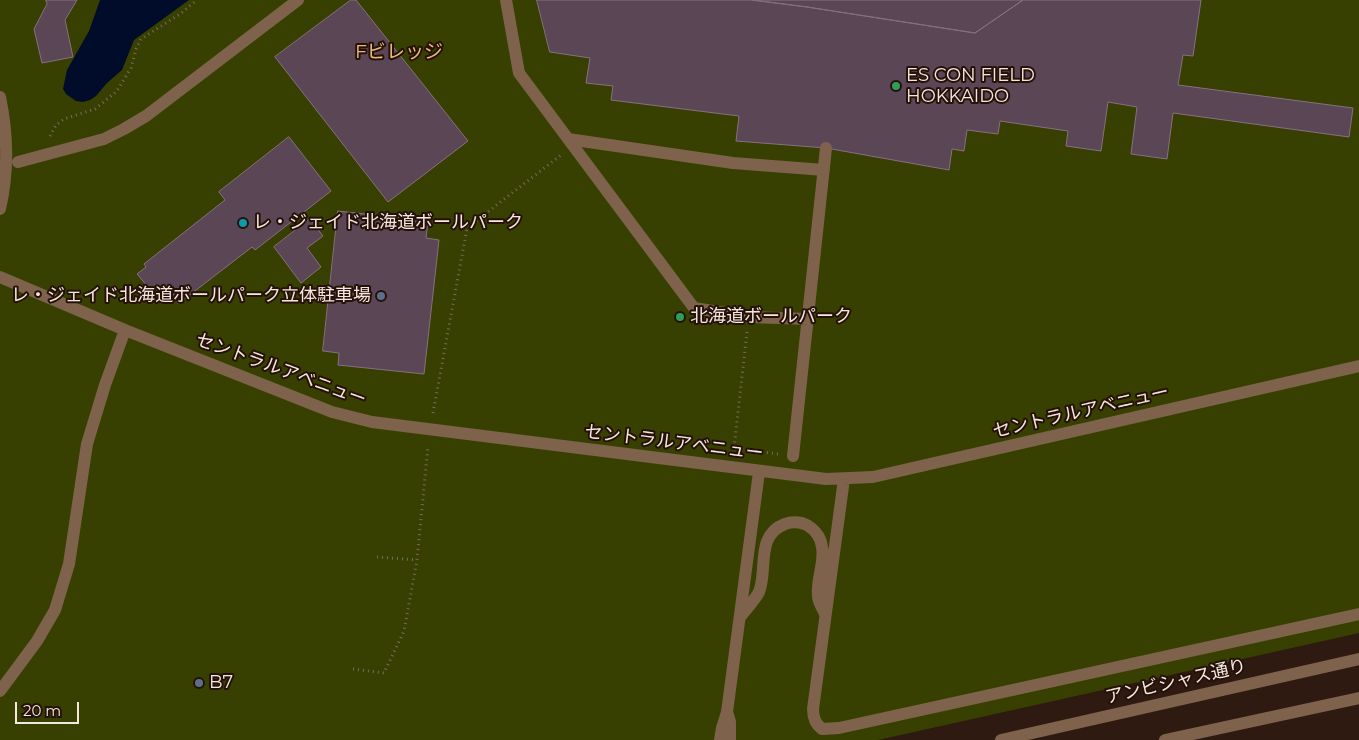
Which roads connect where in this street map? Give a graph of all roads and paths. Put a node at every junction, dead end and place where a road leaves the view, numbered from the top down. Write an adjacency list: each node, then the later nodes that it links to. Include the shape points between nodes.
1 (197, 0): 7 (path, via 141,39 125,79 106,101 56,125 50,140)
2 (298, 0): 7 (street, via 146,116 104,138)
3 (506, 0): 5 (street, via 519,73)
4 (0, 97): 10 (street, via 7,140 5,187)
5 (571, 142): 9 (street); 12 (street, via 694,308); 16 (path, via 467,228)
6 (826, 148): 9 (street)
7 (52, 153): 8 (street)
8 (18, 162)
9 (824, 170): 13 (street)
10 (0, 209)
11 (0, 277): 14 (street, セントラルアベニュー)
12 (749, 317): 13 (street); 17 (path, via 734,448)
13 (808, 319): 17 (street)
14 (125, 330): 16 (street, セントラルアベニュー, via 332,412 372,422); 27 (street, via 87,444 69,564 55,610 37,641)
15 (1359, 366): 19 (street, セントラルアベニュー, via 873,477)
16 (430, 430): 18 (street, セントラルアベニュー); 21 (path)
17 (793, 456)
18 (759, 472): 19 (street, セントラルアベニュー); 24 (street)
19 (844, 479): 22 (street)
20 (377, 557): 21 (path)
21 (418, 560): 26 (path, via 404,631 384,673)
22 (825, 614): 23 (street, via 813,715 817,726 826,730); 24 (street, via 817,598 823,548 820,539 807,525 788,522 768,539 759,591)
23 (1359, 614)
24 (739, 618): 29 (street)
25 (1359, 660): 32 (street, アンビシャス通り)
26 (353, 669)
27 (0, 691)
28 (1359, 698): 33 (street)
29 (727, 712): 30 (street); 31 (street)
30 (720, 740)
31 (730, 740)
32 (1001, 740)
33 (1165, 740)

